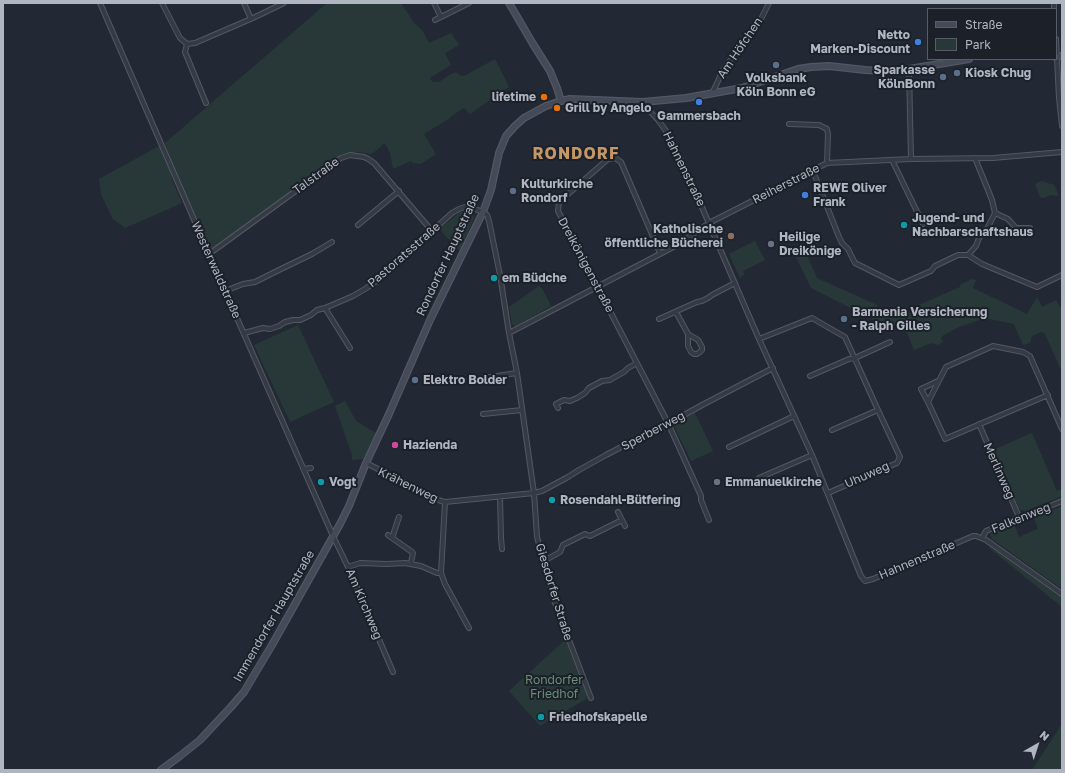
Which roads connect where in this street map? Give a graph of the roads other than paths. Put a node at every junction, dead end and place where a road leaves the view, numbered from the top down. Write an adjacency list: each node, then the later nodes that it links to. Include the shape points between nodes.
1 (100, 3): 38 (street, Westerwaldstraße)
2 (162, 3): 12 (street, via 180,38)
3 (244, 3): 10 (street)
4 (284, 3): 10 (street)
5 (434, 3): 9 (street)
6 (469, 3): 9 (street)
7 (509, 3): 17 (street, via 550,71)
8 (769, 3): 16 (street, Am Höfchen, via 760,21 723,70)
9 (441, 17): 11 (street)
10 (251, 19): 12 (street, via 195,44)
11 (435, 20)
12 (187, 44): 19 (street, via 186,52)
13 (1058, 56): 20 (street)
14 (963, 60): 15 (street, Rondorfer Hauptstraße)
15 (909, 69): 16 (street, Rondorfer Hauptstraße, via 863,70 811,66 742,88); 24 (street)
16 (712, 94): 18 (street, Rondorfer Hauptstraße)
17 (561, 101): 18 (street, Rondorfer Hauptstraße, via 579,99); 29 (street, Rondorfer Hauptstraße, via 524,118 506,136)
18 (643, 102): 31 (street, Hahnenstraße, via 669,135)
19 (206, 103)
20 (1062, 123)
21 (789, 124): 26 (street, via 819,124 827,129)
22 (1062, 152): 23 (street, Reiherstraße)
23 (975, 158): 24 (street, Reiherstraße); 30 (street)
24 (911, 159): 25 (street, Reiherstraße)
25 (892, 160): 26 (street, Reiherstraße); 32 (street)
26 (827, 163): 27 (street, Reiherstraße)
27 (813, 171): 31 (street, Reiherstraße); 39 (street, via 842,244 848,249 855,264 899,285 931,271 935,266 958,255)
28 (398, 191): 33 (street); 35 (street, Talstraße); 38 (street, Talstraße, via 374,162 356,156 345,156)
29 (483, 212): 35 (street, Pastoratsstraße, via 465,207 459,209); 48 (street, Giesdorfer Straße, via 489,221); 73 (street, Rondorfer Hauptstraße, via 430,320)
30 (995, 213): 34 (street, via 1008,219 1016,228); 39 (street)
31 (709, 223): 37 (street, Reiherstraße); 41 (street, Hahnenstraße)
32 (923, 224)
33 (358, 225)
34 (1030, 228)
35 (432, 231): 44 (street, Pastoratsstraße, via 378,280 352,296)
36 (332, 242): 43 (street, via 255,282)
37 (660, 253): 42 (street, Reiherstraße); 42 (street, Dreikönigenstraße, via 621,162 615,158 608,159 559,202 558,206 558,211)
38 (209, 254): 43 (street, Westerwaldstraße)
39 (968, 255): 40 (street, via 982,264 1038,286)
40 (1062, 275)
41 (735, 283): 45 (street); 50 (street, Hahnenstraße)
42 (597, 287): 48 (street, Reiherstraße); 54 (street, Dreikönigenstraße)
43 (225, 291): 47 (street, Westerwaldstraße)
44 (325, 308): 47 (street, Pastoratsstraße, via 300,320); 52 (street)
45 (676, 312): 46 (street); 49 (street)
46 (659, 319)
47 (244, 333): 75 (street, Westerwaldstraße)
48 (509, 333): 56 (street, Giesdorfer Straße)
49 (688, 334): 49 (street, via 688,346 697,354 702,347 698,340)
50 (759, 339): 53 (street, Uhuweg, via 812,318 845,337); 55 (street, Hahnenstraße)
51 (890, 342): 53 (street)
52 (350, 348)
53 (855, 358): 57 (street); 64 (street, Uhuweg)
54 (637, 363): 62 (street, via 610,380 589,388 577,398 556,404); 67 (street, Dreikönigenstraße)
55 (773, 368): 66 (street, Hahnenstraße); 67 (street, Sperberweg)
56 (517, 373): 58 (street); 63 (street, Giesdorfer Straße)
57 (810, 376)
58 (483, 378)
59 (938, 381): 60 (street, via 946,367 993,346 1023,352 1030,356); 61 (street); 61 (street, via 921,389)
60 (1048, 395): 68 (street); 69 (street)
61 (928, 402): 68 (street, via 945,438)
62 (558, 408)
63 (522, 410): 65 (street); 77 (street, Giesdorfer Straße)
64 (878, 410): 70 (street); 78 (street, Uhuweg, via 900,457 897,462)
65 (483, 414)
66 (794, 416): 71 (street); 72 (street, Hahnenstraße)
67 (668, 423): 77 (street, Sperberweg, via 548,488); 86 (street, Dreikönigenstraße)
68 (979, 424): 84 (street, Merlinweg)
69 (1062, 429)
70 (832, 430)
71 (729, 447)
72 (812, 455): 76 (street); 78 (street, Hahnenstraße)
73 (366, 463): 81 (street, Krähenweg); 88 (street, Rondorfer Hauptstraße, via 349,506)
74 (311, 468): 75 (street)
75 (304, 469): 88 (street, Westerwaldstraße)
76 (759, 478)
77 (534, 493): 79 (street, Krähenweg); 91 (street, Giesdorfer Straße, via 537,537)
78 (828, 493): 89 (street, Hahnenstraße, via 865,581 973,536)
79 (500, 496): 81 (street, Krähenweg); 90 (street)
80 (1062, 501): 84 (street, Falkenweg)
81 (444, 502): 94 (street)
82 (618, 512): 85 (street)
83 (399, 517): 92 (street, via 390,536 413,553)
84 (1019, 517): 89 (street, Falkenweg, via 986,531)
85 (622, 520): 87 (street); 91 (street, via 590,536 585,534 563,545 560,552)
86 (709, 520)
87 (625, 526)
88 (333, 536): 93 (street, Am Kirchweg); 99 (street, Immendorfer Hauptstraße, via 244,692 200,740)
89 (982, 538): 95 (street)
90 (502, 549)
91 (544, 561): 98 (street, Giesdorfer Straße, via 555,602)
92 (411, 563): 93 (street, via 360,563); 94 (street, via 437,573)
93 (348, 567): 97 (street, Am Kirchweg)
94 (441, 572): 96 (street)
95 (1062, 594)
96 (469, 628)
97 (393, 672)
98 (591, 698)
99 (161, 770)

